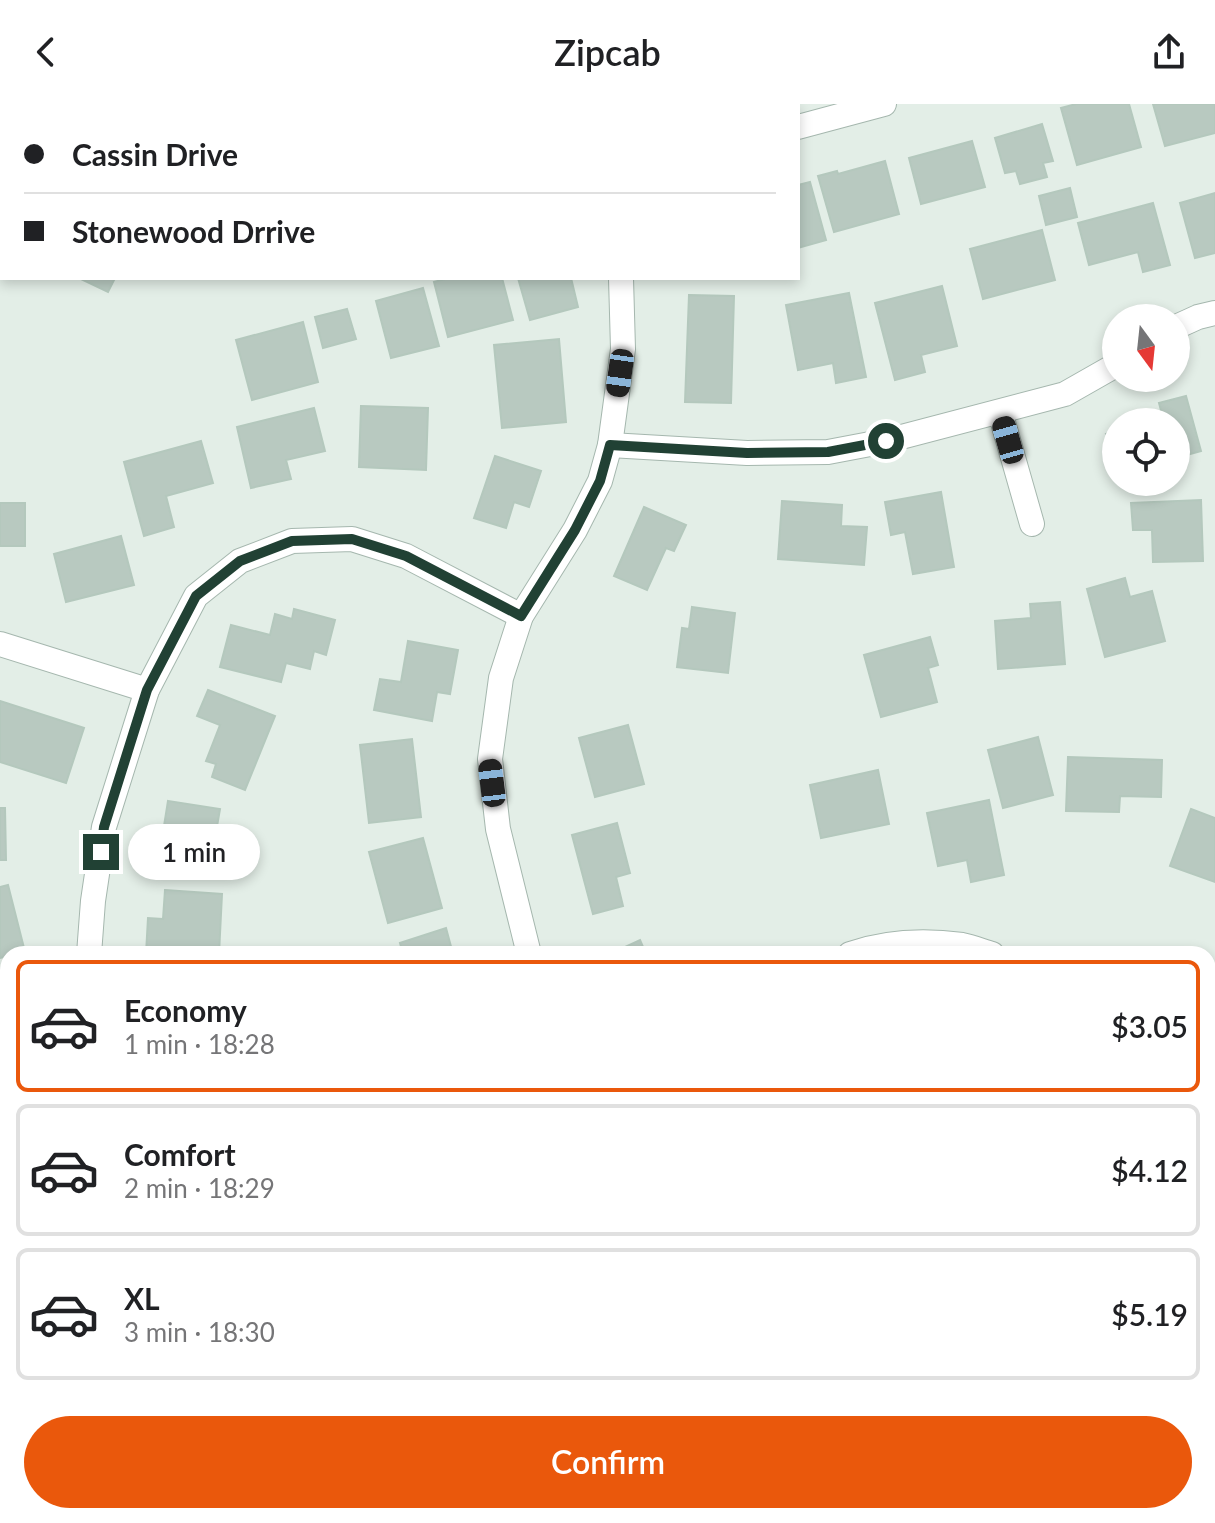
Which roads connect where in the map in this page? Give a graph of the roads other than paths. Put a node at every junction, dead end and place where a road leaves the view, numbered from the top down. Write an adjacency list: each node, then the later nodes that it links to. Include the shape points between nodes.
1 (884, 104): 2 (street)
2 (800, 126)
3 (621, 280): 8 (street, via 623,349)
4 (1215, 313): 5 (street)
5 (1190, 321)
6 (1102, 373): 7 (street, via 1065,394)
7 (1000, 412): 8 (street, via 828,452); 9 (street)
8 (610, 445): 10 (street, via 600,481 575,530)
9 (1032, 524)
10 (521, 616): 12 (street, via 406,556 352,539 292,541 240,561 196,596); 14 (street, via 501,678 490,759 498,829)
11 (0, 644): 12 (street)
12 (147, 690): 13 (street, via 104,827)
13 (90, 946)
14 (527, 946)
15 (889, 946): 16 (street)
16 (967, 946)

